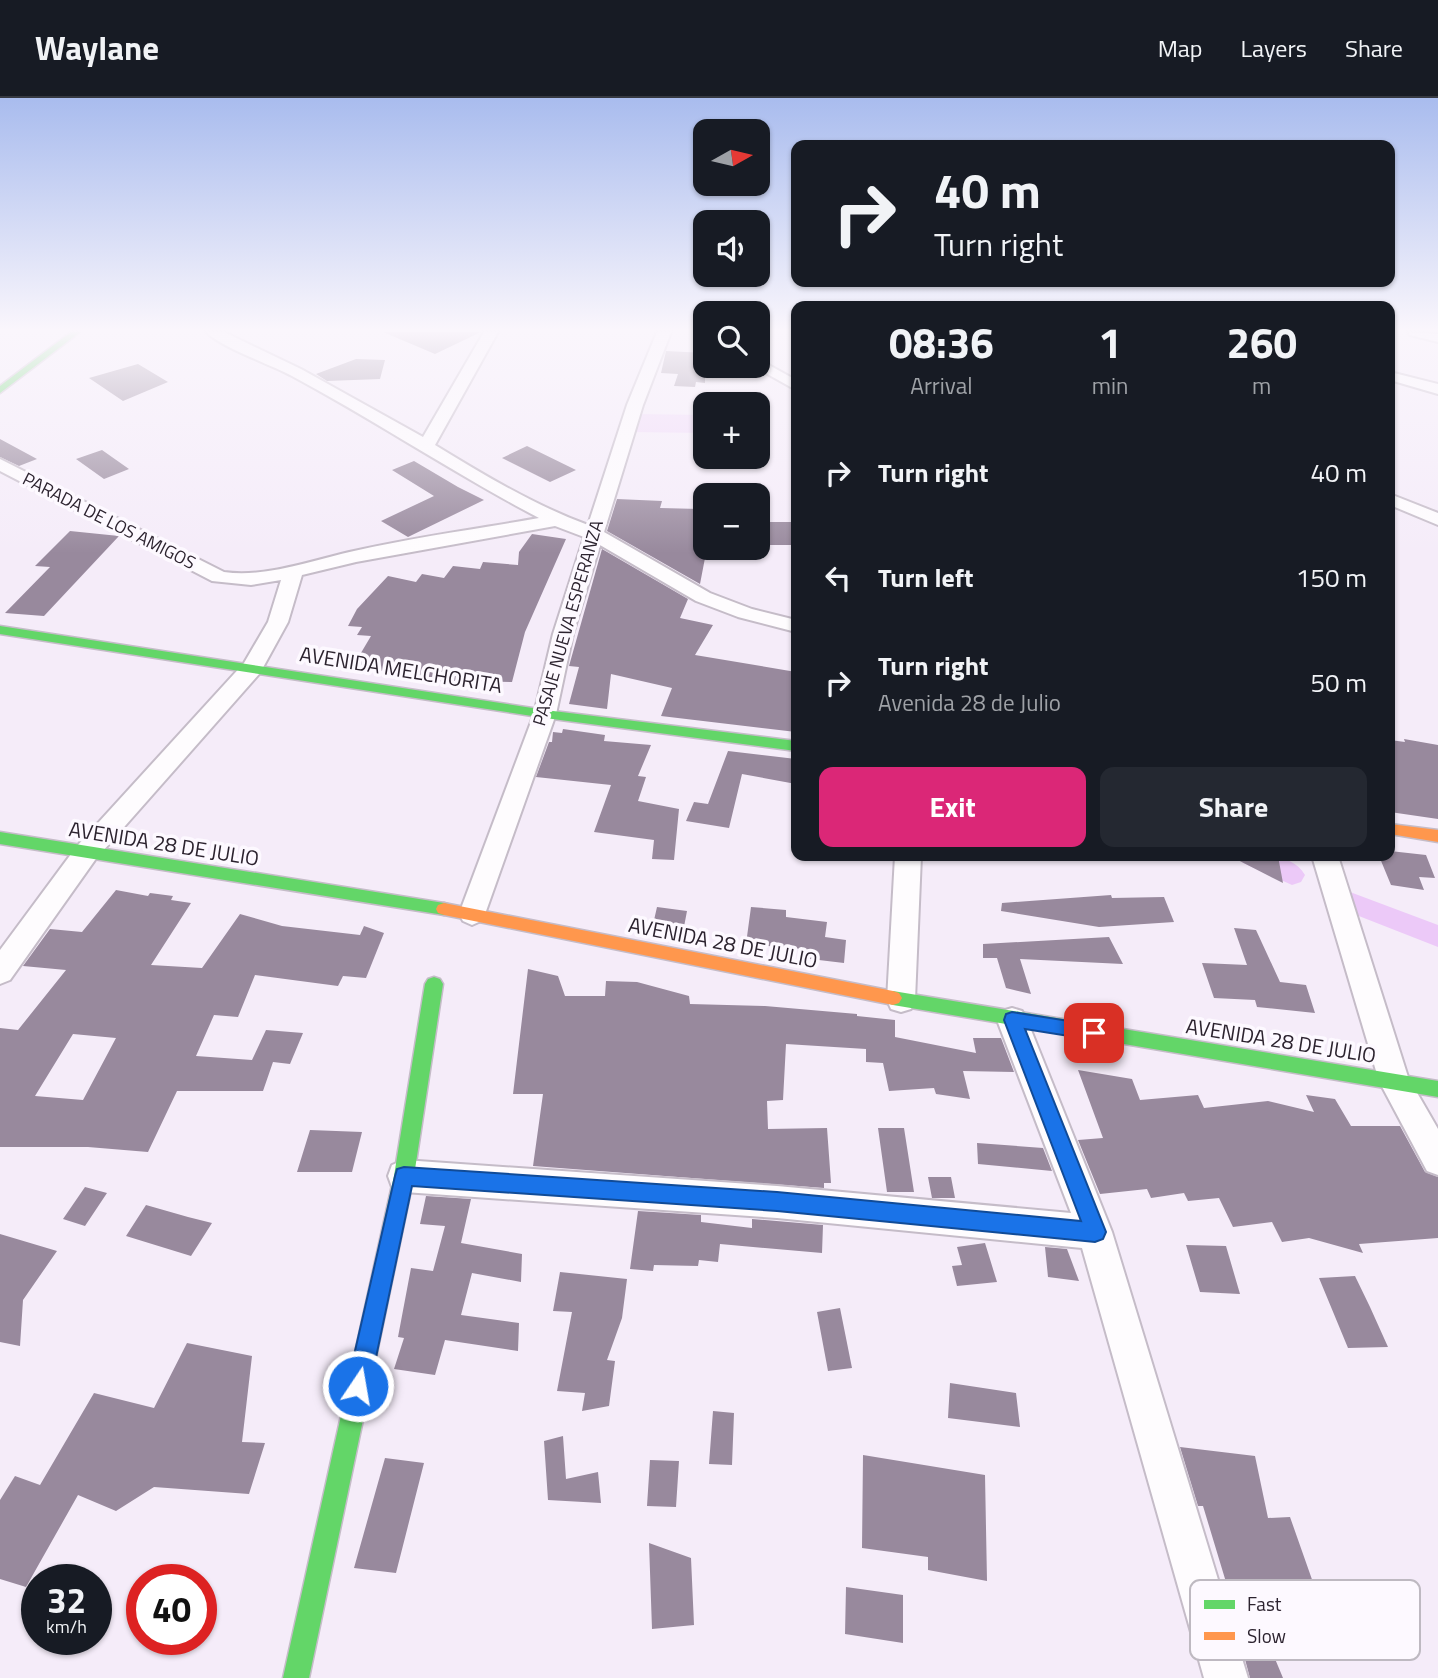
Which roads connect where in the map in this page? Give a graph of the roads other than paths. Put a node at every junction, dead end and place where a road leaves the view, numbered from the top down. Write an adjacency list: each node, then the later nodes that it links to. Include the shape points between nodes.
1 (355, 406): 4 (street)
2 (449, 406): 4 (street)
3 (635, 406): 9 (street, PASAJE NUEVA ESPERANZA)
4 (426, 446): 7 (street)
5 (0, 464): 11 (street, PARADA DE LOS AMIGOS)
6 (1395, 501): 8 (street)
7 (557, 520): 9 (street); 10 (street)
8 (1438, 520)
9 (594, 534): 12 (street, via 703,597); 15 (street, PASAJE NUEVA ESPERANZA)
10 (293, 570): 11 (street, via 251,580); 14 (street, via 274,637)
11 (219, 577)
12 (791, 625)
13 (0, 629): 14 (main road, AVENIDA MELCHORITA)
14 (252, 668): 15 (main road, AVENIDA MELCHORITA); 20 (street)
15 (545, 714): 16 (main road, AVENIDA MELCHORITA); 23 (street, PASAJE NUEVA ESPERANZA)
16 (791, 745)
17 (1395, 830): 18 (main road)
18 (1438, 836)
19 (0, 838): 20 (main road, AVENIDA 28 DE JULIO)
20 (86, 853): 23 (main road, AVENIDA 28 DE JULIO); 24 (street)
21 (908, 861): 26 (street)
22 (1326, 861): 28 (street)
23 (471, 914): 26 (main road, AVENIDA 28 DE JULIO)
24 (0, 972)
25 (434, 984): 31 (main road)
26 (901, 1000): 27 (main road, AVENIDA 28 DE JULIO)
27 (1012, 1020): 28 (main road, AVENIDA 28 DE JULIO); 32 (street)
28 (1394, 1080): 29 (main road, AVENIDA 28 DE JULIO); 30 (street)
29 (1438, 1089)
30 (1438, 1160)
31 (404, 1176): 32 (street, via 777,1202); 35 (main road)
32 (1095, 1232): 33 (street)
33 (1197, 1580)
34 (1221, 1660): 36 (street)
35 (296, 1678)
36 (1226, 1678)

